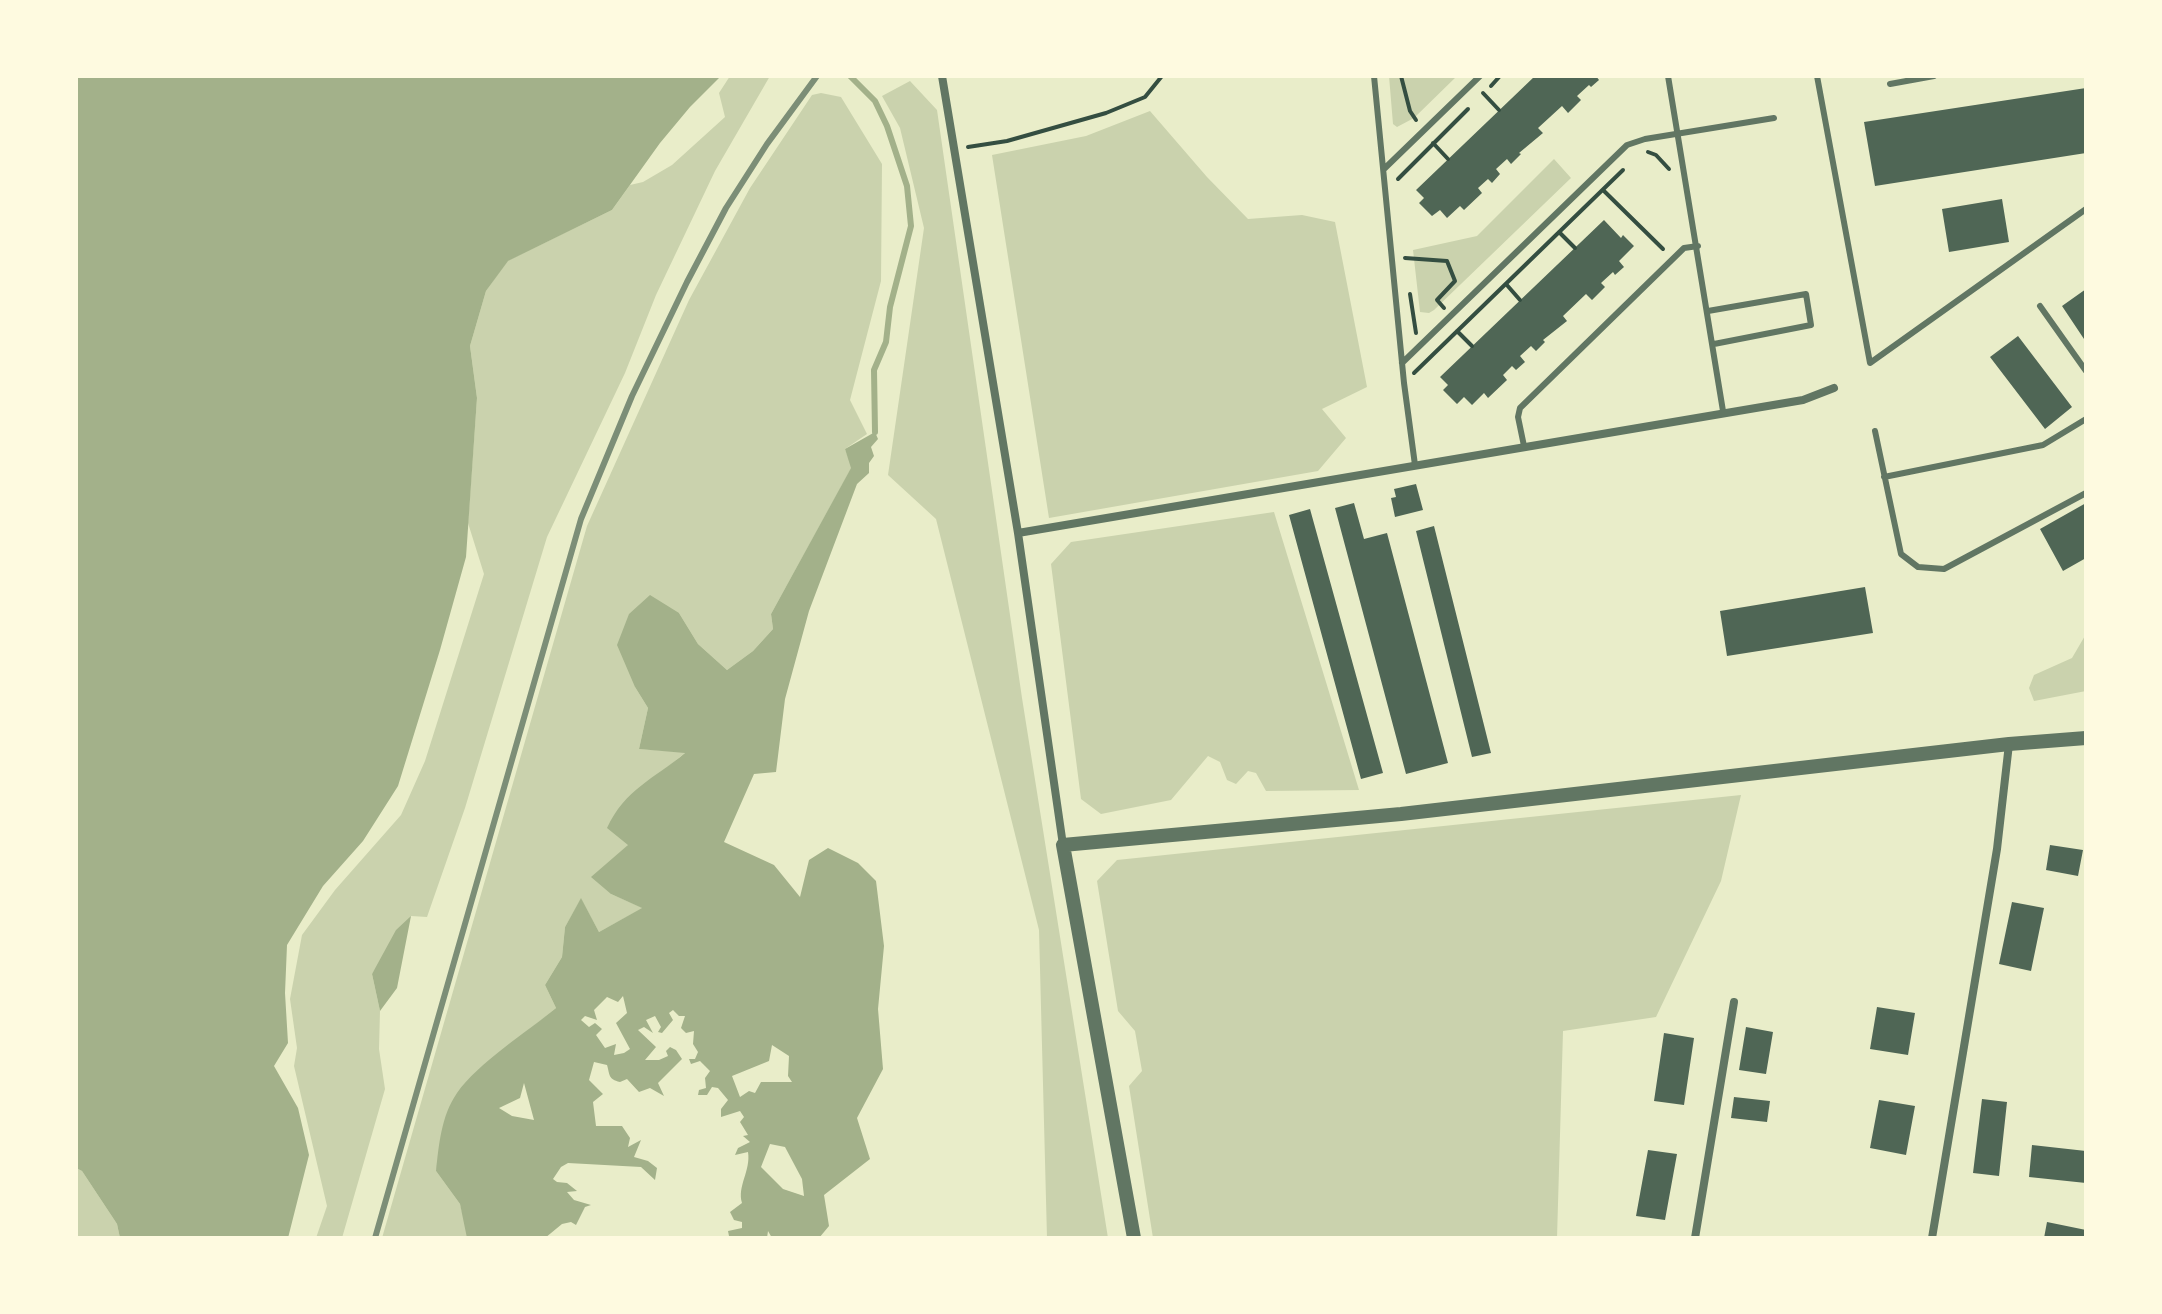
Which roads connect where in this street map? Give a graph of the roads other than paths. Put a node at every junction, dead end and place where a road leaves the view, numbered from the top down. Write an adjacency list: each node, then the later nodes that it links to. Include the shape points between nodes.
1 (942, 76): 26 (street)
2 (1374, 76): 10 (lane)
3 (1480, 76): 10 (lane)
4 (1668, 76): 9 (lane)
5 (1817, 76): 11 (lane, via 1870,363)
6 (1934, 76): 7 (lane)
7 (1890, 84)
8 (1774, 118): 9 (lane)
9 (1678, 134): 12 (lane); 16 (lane, via 1627,145)
10 (1384, 169): 16 (lane)
11 (2086, 209)
12 (1698, 246): 14 (lane); 22 (lane, via 1684,248 1520,408)
13 (2040, 306): 17 (lane)
14 (1708, 311): 15 (lane); 15 (lane, via 1806,294 1811,325)
15 (1714, 344): 19 (lane)
16 (1402, 363): 23 (lane)
17 (2086, 371)
18 (1834, 388): 19 (street, via 1803,400)
19 (1723, 411): 22 (street)
20 (2086, 419): 24 (lane, via 2043,445)
21 (1875, 431): 24 (lane)
22 (1524, 446): 23 (street)
23 (1415, 465): 26 (street)
24 (1884, 477): 25 (lane, via 1901,554 1918,567 1944,569)
25 (2086, 493)
26 (1018, 533): 29 (street)
27 (2086, 738): 28 (street)
28 (2009, 744): 29 (street, via 1401,814); 33 (street, via 1997,849)
29 (1063, 845): 31 (street)
30 (1734, 1002): 32 (street)
31 (1134, 1238)
32 (1695, 1238)
33 (1932, 1238)

